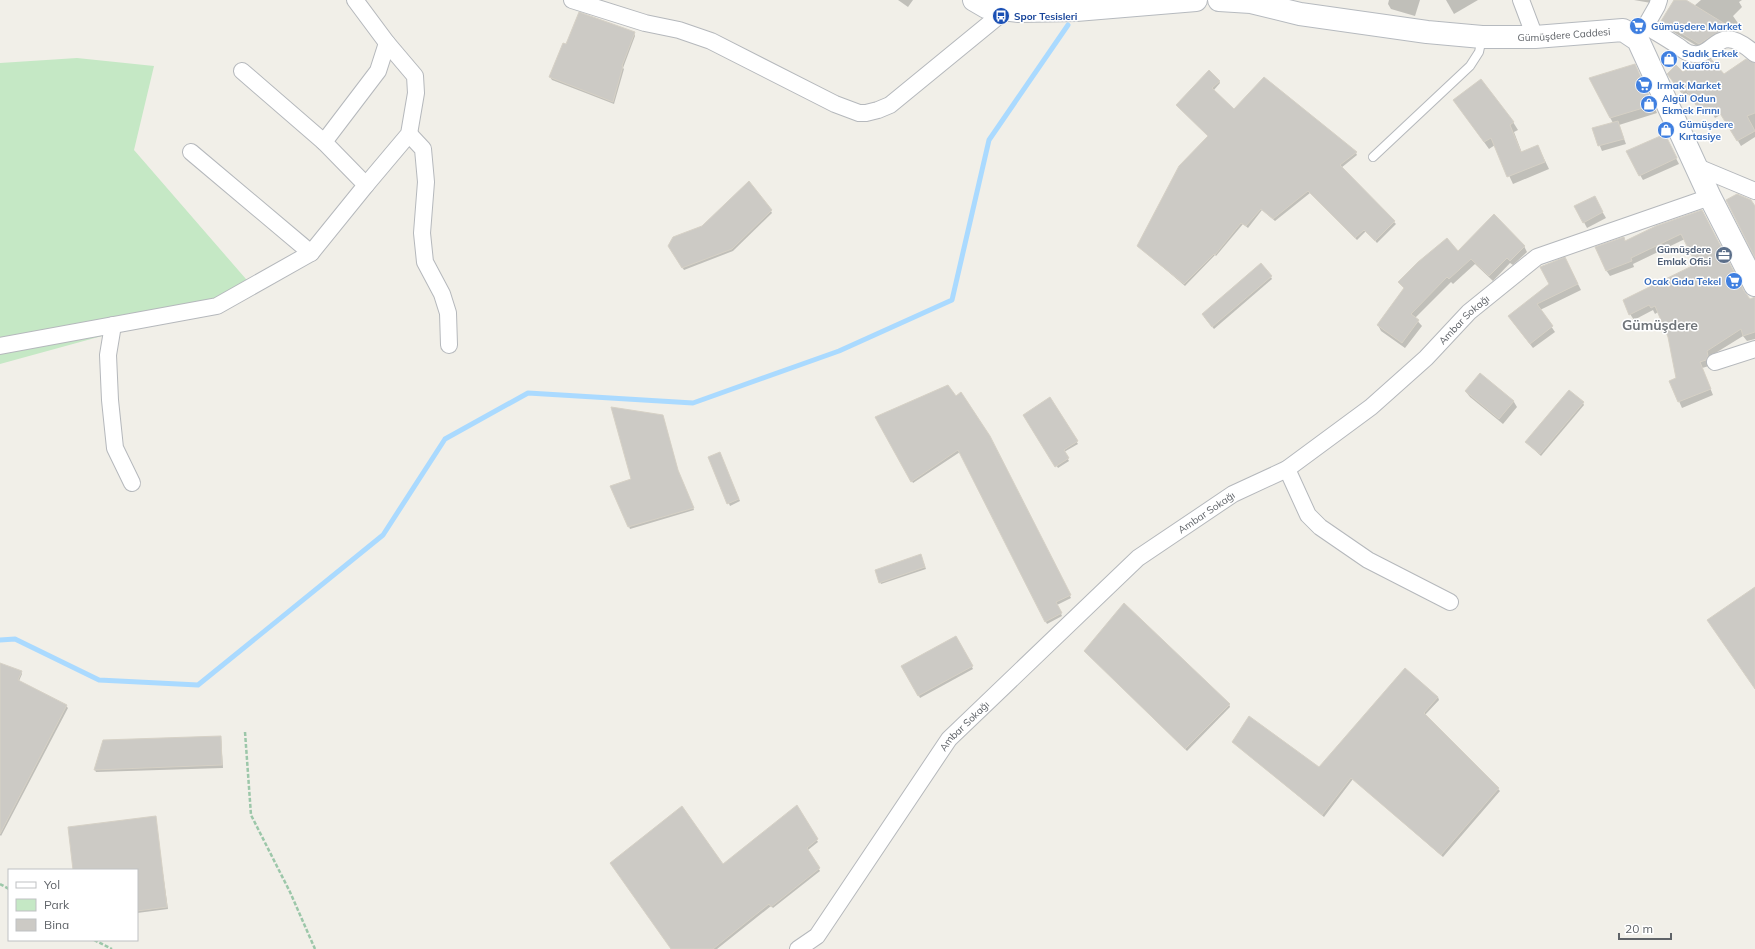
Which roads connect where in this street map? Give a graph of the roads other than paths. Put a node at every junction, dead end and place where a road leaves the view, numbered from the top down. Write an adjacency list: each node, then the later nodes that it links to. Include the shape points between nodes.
1 (356, 0): 12 (street)
2 (572, 0): 8 (street, via 711,41 835,104 859,113 890,105)
3 (974, 0): 8 (street, via 986,7)
4 (1196, 0): 8 (street, via 1076,10)
5 (1219, 0): 10 (street, Gümüşdere Caddesi, via 1251,2 1300,14 1359,23)
6 (1521, 0): 11 (street)
7 (1658, 0): 9 (street, via 1658,6)
8 (1006, 10)
9 (1642, 33): 11 (street, Gümüşdere Caddesi, via 1623,30); 13 (street, via 1689,53 1706,51 1726,38 1736,40); 19 (street)
10 (1482, 37): 11 (street, Gümüşdere Caddesi); 18 (lane, via 1479,52 1470,66)
11 (1535, 37)
12 (387, 44): 15 (street, via 415,76 416,93); 16 (street, via 378,71)
13 (1755, 54)
14 (242, 71): 16 (street)
15 (409, 134): 20 (street); 26 (street, via 423,149 426,182 422,233 425,262 442,294 448,313)
16 (324, 142): 20 (street)
17 (191, 152): 23 (street)
18 (1373, 157)
19 (1695, 166): 21 (street); 22 (street)
20 (366, 185): 23 (street)
21 (1755, 191)
22 (1710, 197): 24 (street); 30 (street, Ambar Sokağı, via 1537,257 1469,312 1426,358 1371,407)
23 (311, 253): 25 (street, via 218,306)
24 (1753, 278)
25 (113, 325): 27 (street); 31 (street, via 108,355 115,448)
26 (450, 345)
27 (0, 346)
28 (1755, 349): 29 (street)
29 (1715, 362)
30 (1287, 469): 32 (street, via 1308,515 1320,528 1368,560); 33 (street, Ambar Sokağı, via 1233,494 1138,558 949,739 817,936)
31 (132, 482)
32 (1450, 602)
33 (798, 949)

